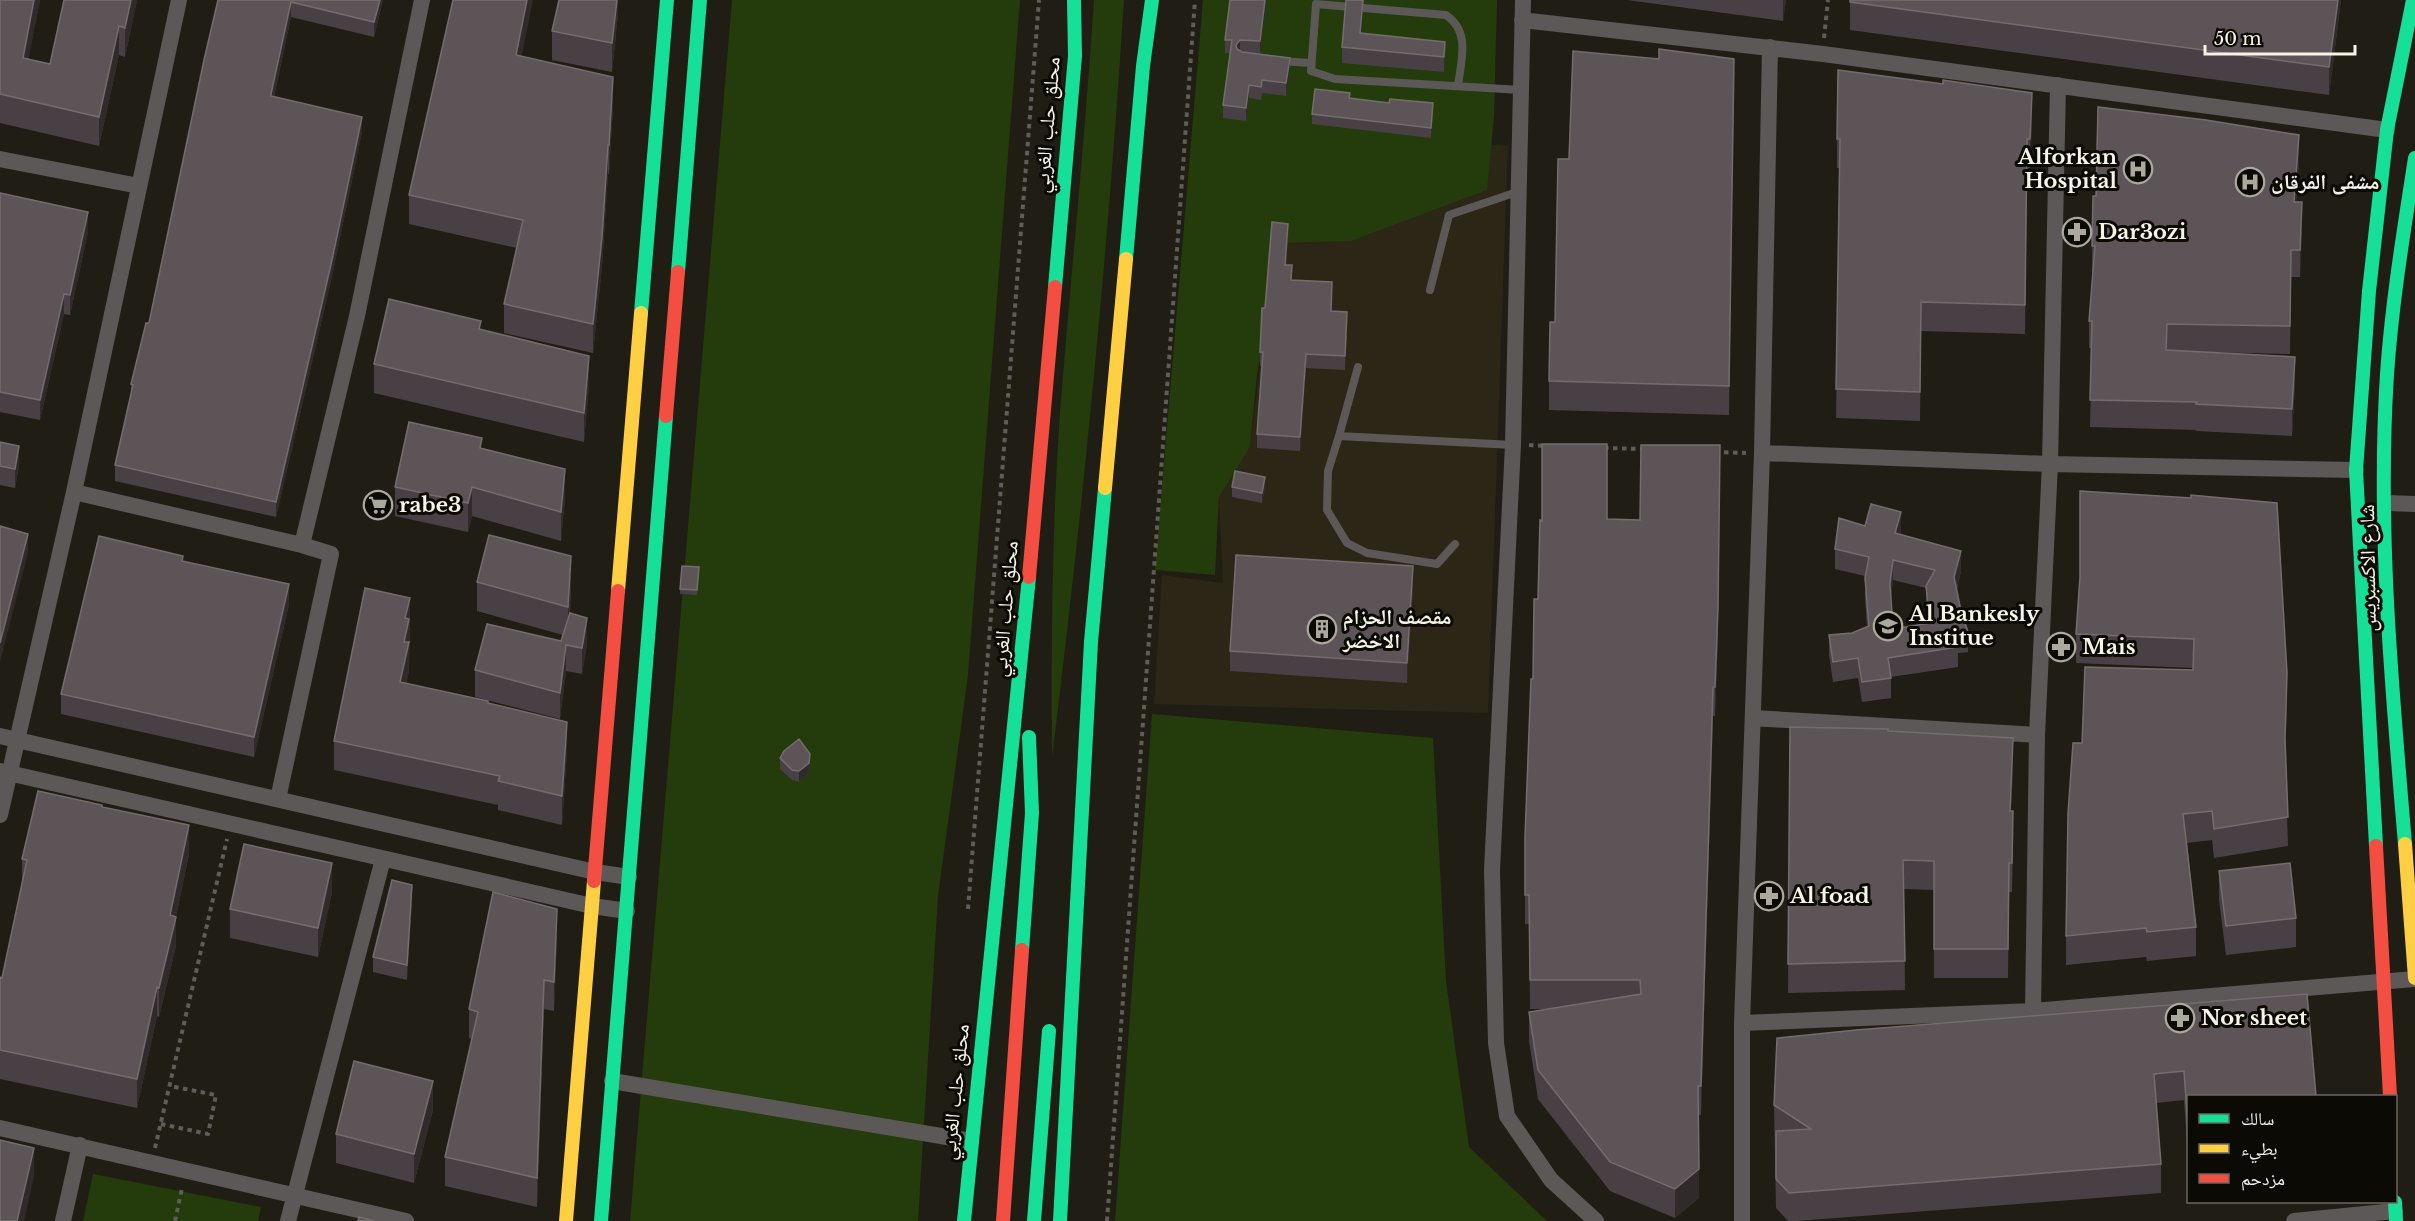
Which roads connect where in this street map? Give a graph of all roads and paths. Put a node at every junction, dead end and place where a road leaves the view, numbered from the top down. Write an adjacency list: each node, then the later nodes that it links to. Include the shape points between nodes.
1 (179, 0): 23 (street)
2 (422, 0): 40 (street, via 357,316)
3 (667, 0): 52 (main road)
4 (700, 0): 53 (main road)
5 (1039, 0): 56 (path)
6 (1074, 0): 41 (main road, محلق حلب الغربي, via 1075,56)
7 (1152, 0): 42 (main road)
8 (1195, 0): 83 (path)
9 (1523, 0): 12 (street)
10 (1828, 0): 14 (path)
11 (2413, 0): 20 (main road)
12 (1522, 20): 13 (street); 19 (street)
13 (1770, 47): 14 (street); 33 (street)
14 (1823, 54): 18 (street)
15 (1265, 60): 16 (lane)
16 (1311, 63): 17 (lane, via 1311,71 1335,79); 17 (lane, via 1316,4 1446,15 1456,22 1463,36)
17 (1458, 86): 19 (lane)
18 (2058, 86): 20 (street); 34 (street)
19 (1521, 90): 24 (street)
20 (2387, 130): 35 (main road, via 2369,291)
21 (2415, 158): 37 (main road, شارع الاكسبريس, via 2394,307 2386,405)
22 (0, 159): 23 (street)
23 (139, 186): 36 (street)
24 (1520, 191): 25 (lane, via 1449,215); 28 (street)
25 (1430, 290)
26 (1358, 367): 27 (lane)
27 (1339, 436): 28 (lane); 39 (lane, via 1328,471 1327,510 1347,543 1367,553 1437,564)
28 (1513, 445): 29 (path); 84 (street, via 1492,870 1496,1043 1507,1116 1551,1180)
29 (1549, 446)
30 (1596, 448): 31 (path)
31 (1655, 450)
32 (1715, 452): 33 (path)
33 (1762, 453): 34 (street); 43 (street)
34 (2050, 464): 35 (street); 44 (street)
35 (2356, 471): 58 (main road)
36 (74, 492): 40 (street); 45 (street)
37 (2387, 503): 38 (street); 57 (main road, شارع الاكسبريس, via 2391,666)
38 (2415, 504)
39 (1455, 544)
40 (302, 545): 47 (street, via 332,554)
41 (1024, 634): 67 (main road, محلق حلب الغربي); 80 (main road, via 1032,813)
42 (1091, 642): 48 (main road); 82 (main road)
43 (1753, 718): 44 (street); 61 (street)
44 (2037, 735): 59 (street)
45 (8, 738): 46 (street); 47 (street)
46 (4, 772): 49 (street); 50 (street)
47 (278, 799): 52 (street)
48 (1068, 809)
49 (0, 815)
50 (231, 824): 51 (street); 63 (path)
51 (382, 858): 54 (street); 71 (street)
52 (595, 872): 53 (street); 54 (main road)
53 (629, 877): 55 (main road)
54 (592, 906): 55 (street); 77 (main road)
55 (627, 911): 62 (main road)
56 (968, 912)
57 (2415, 979): 58 (street)
58 (2385, 982): 59 (street); 64 (main road)
59 (2033, 1011): 61 (street)
60 (1050, 1021): 81 (main road)
61 (1742, 1023): 85 (street)
62 (612, 1081): 67 (street); 78 (main road)
63 (170, 1086): 65 (path); 65 (path, via 216,1095 208,1134)
64 (2390, 1095)
65 (161, 1124): 69 (path)
66 (0, 1128): 68 (street)
67 (971, 1141): 79 (main road, محلق حلب الغربي)
68 (80, 1145): 69 (street); 73 (street)
69 (152, 1162): 70 (street)
70 (186, 1170): 71 (street); 74 (path)
71 (294, 1195): 75 (street); 76 (street)
72 (2395, 1211): 86 (street)
73 (63, 1221)
74 (175, 1221)
75 (288, 1221)
76 (406, 1221)
77 (566, 1221)
78 (601, 1221)
79 (963, 1221)
80 (1003, 1221)
81 (1034, 1221)
82 (1060, 1221)
83 (1107, 1221)
84 (1596, 1221)
85 (1742, 1221)
86 (2294, 1221)

